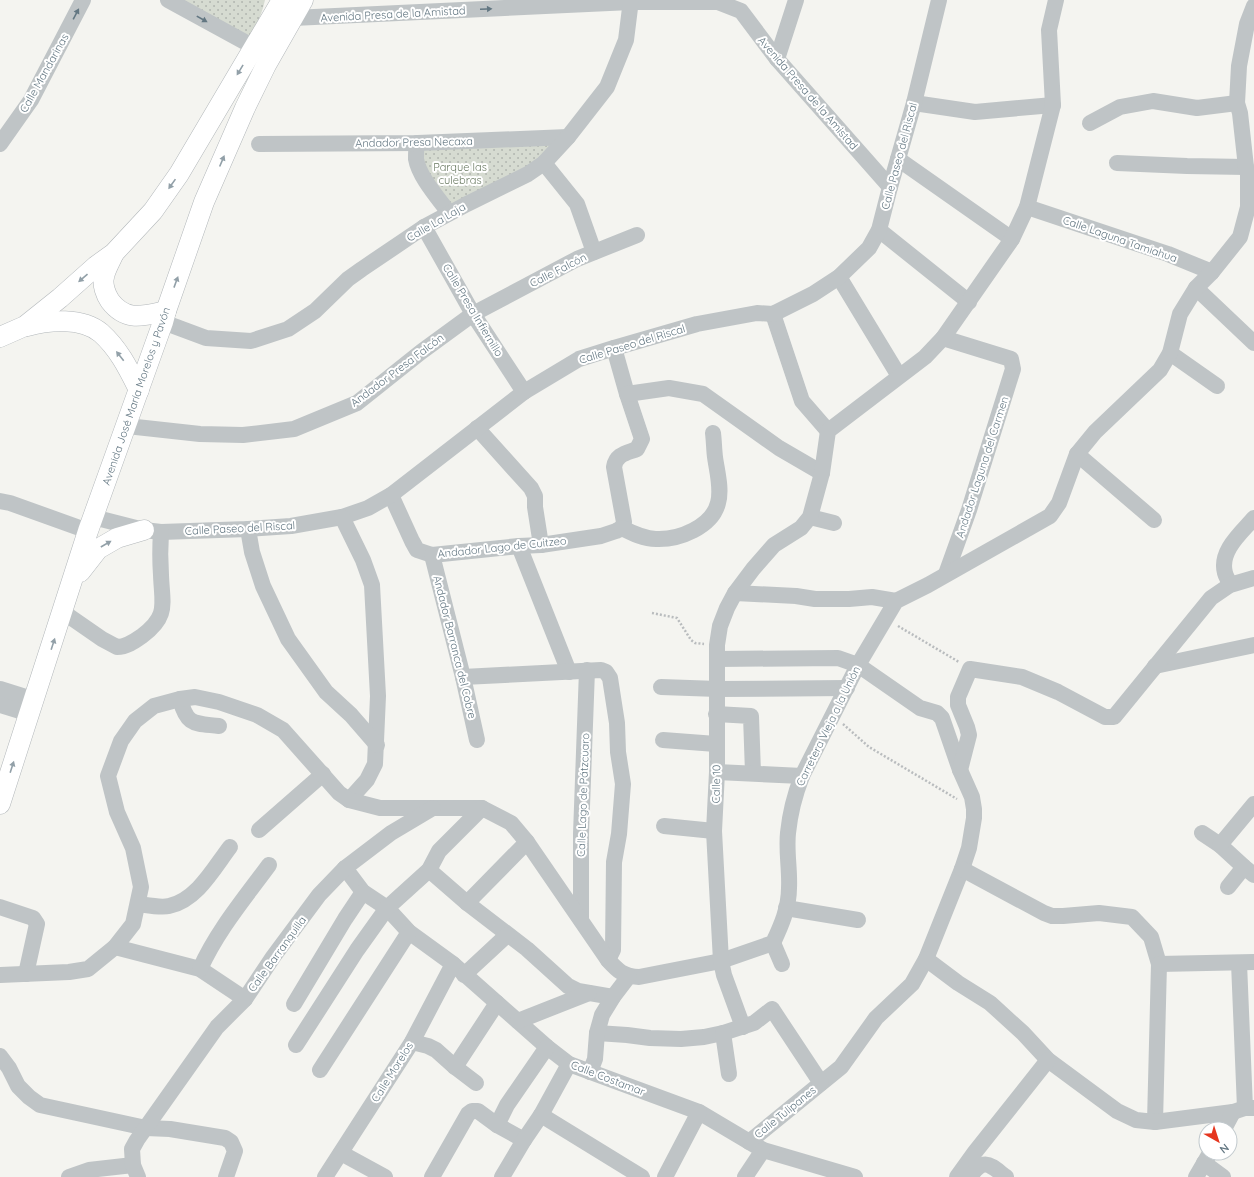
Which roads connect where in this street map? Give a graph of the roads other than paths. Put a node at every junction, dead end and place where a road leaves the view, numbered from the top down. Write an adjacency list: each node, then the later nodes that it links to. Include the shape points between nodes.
1 (83, 0): 19 (street, Calle Mandarinas, one-way to 1, via 31,100)
2 (168, 0): 11 (street, one-way to 11)
3 (303, 0): 10 (main road, Avenida José María Morelos y Pavón)
4 (796, 0): 12 (street)
5 (939, 0): 13 (street, Calle Paseo del Riscal)
6 (1056, 0): 15 (street, via 1049,30)
7 (631, 1): 10 (street, Avenida Presa de la Amistad, one-way to 7); 12 (street, Avenida Presa de la Amistad, via 718,2 741,11); 17 (street, Calle La Laja, via 626,40 607,87)
8 (277, 5): 11 (main road)
9 (1254, 6): 14 (street, via 1247,24 1239,66)
10 (293, 18): 40 (main road, Avenida José María Morelos y Pavón, one-way to 10, via 204,202 245,108)
11 (254, 47): 33 (main road, one-way to 33, via 179,174 153,211)
12 (777, 59): 25 (street, Avenida Presa de la Amistad)
13 (914, 103): 15 (street, via 975,112); 21 (street, Calle Paseo del Riscal)
14 (1237, 103): 16 (street, via 1197,108 1153,101 1120,107); 24 (street)
15 (1053, 105): 26 (street)
16 (1090, 124)
17 (568, 137): 18 (street, Andador Presa Necaxa); 22 (street, Calle La Laja)
18 (417, 143): 20 (street, Andador Presa Necaxa); 27 (street, via 418,164 431,189)
19 (0, 144)
20 (259, 144)
21 (898, 159): 25 (street, Calle Paseo del Riscal); 31 (street)
22 (544, 163): 27 (street, Calle La Laja, via 528,174); 32 (street, Calle Falcón, via 576,204)
23 (1117, 163): 24 (street)
24 (1246, 167): 34 (street, via 1248,207 1240,237)
25 (890, 187): 29 (street, Calle Paseo del Riscal)
26 (1027, 207): 31 (street); 34 (street, Calle Laguna Tamiahua, via 1168,254)
27 (450, 213): 28 (street, Calle La Laja)
28 (424, 227): 38 (street, Calle Presa Infiernillo); 40 (street, Calle La Laja, via 362,268 315,311 288,329 252,341 206,338)
29 (879, 230): 35 (street, Calle Paseo del Riscal, via 869,248); 37 (street)
30 (637, 235): 32 (street)
31 (1012, 239): 37 (street)
32 (594, 252): 38 (street, Calle Falcón)
33 (114, 253): 40 (main road, via 103,278 105,294 115,308 127,315); 41 (main road, one-way to 41)
34 (1212, 272): 36 (street)
35 (839, 278): 39 (street, Calle Paseo del Riscal); 47 (street)
36 (1196, 288): 44 (street); 46 (street, via 1180,314)
37 (969, 302): 43 (street)
38 (473, 314): 50 (street, Calle Presa Infiernillo); 52 (street, Andador Presa Falcón, via 357,403 294,429 243,435 200,434)
39 (772, 314): 45 (street, Calle Paseo del Riscal, via 757,313 697,324); 54 (street, via 802,401)
40 (164, 317): 49 (main road, Avenida José María Morelos y Pavón)
41 (25, 326): 42 (main road); 49 (main road, one-way to 41, via 125,362 101,333 86,325 64,321 44,321)
42 (0, 337)
43 (943, 338): 47 (street, via 925,357); 72 (street, Andador Laguna del Carmen, via 1011,359 1013,369)
44 (1254, 343)
45 (614, 348): 50 (street, Calle Paseo del Riscal, via 579,359); 51 (street)
46 (1170, 353): 48 (street); 56 (street, via 1160,370 1095,432)
47 (899, 376): 54 (street)
48 (1217, 386)
49 (139, 390): 52 (main road, Avenida José María Morelos y Pavón)
50 (524, 392): 53 (street, Calle Paseo del Riscal)
51 (627, 394): 57 (street, via 669,388 703,394 779,448); 66 (street, via 642,439 637,449 619,456 615,461 624,522)
52 (127, 426): 65 (main road, Avenida José María Morelos y Pavón)
53 (477, 428): 58 (street, Calle Paseo del Riscal); 70 (street, via 531,488 535,496)
54 (828, 431): 57 (street)
55 (713, 433): 66 (street, via 720,491 718,504 708,521 672,539 655,540)
56 (1077, 454): 63 (street); 72 (street, via 1059,503 1050,516)
57 (822, 473): 61 (street)
58 (391, 495): 60 (street, Calle Paseo del Riscal, via 368,508); 71 (street, Andador Lago de Cuitzeo, via 417,550)
59 (0, 501): 65 (street, Calle Paseo del Riscal)
60 (342, 517): 67 (street, Calle Paseo del Riscal, via 291,526); 98 (street, via 372,585 378,696)
61 (810, 517): 64 (street); 76 (street, via 801,528 774,545)
62 (1254, 518): 75 (street, via 1234,540 1225,556 1225,573)
63 (1154, 520)
64 (834, 523)
65 (91, 524): 68 (street, Calle Paseo del Riscal); 74 (main road, Avenida José María Morelos y Pavón)
66 (622, 528): 70 (street, Andador Lago de Cuitzeo, via 601,536)
67 (248, 529): 68 (street, Calle Paseo del Riscal); 98 (street, via 263,586 288,640 326,692 351,715)
68 (153, 531): 74 (main road, one-way to 68, via 98,549 117,538); 78 (street, via 163,601 161,614 152,629 128,644 117,647)
69 (519, 546): 70 (street, Andador Lago de Cuitzeo); 71 (street, Andador Lago de Cuitzeo); 84 (street)
70 (540, 546)
71 (432, 555): 85 (street, Andador Barranca del Cobre)
72 (946, 574): 77 (street)
73 (1254, 578): 75 (street)
74 (71, 583): 78 (main road, Avenida José María Morelos y Pavón)
75 (1230, 585): 82 (street, via 1211,598)
76 (735, 593): 77 (street, via 815,599 872,597); 80 (street, Calle 10, via 720,626)
77 (896, 601): 81 (street, Carretera Vieja a la Unión)
78 (63, 612): 92 (main road, Avenida José María Morelos y Pavón, one-way to 78)
79 (1254, 645): 82 (street)
80 (717, 652): 81 (street, via 838,658); 89 (street, Calle 10)
81 (858, 665): 87 (street, Carretera Vieja a la Unión); 99 (street, via 920,708 937,712 942,718)
82 (1155, 666): 99 (street, via 1114,717 1105,717 1058,692 1022,677 970,669 958,697 958,706 969,735)
83 (587, 670): 84 (street); 129 (street, Calle Lago de Pátzcuaro, via 581,834); 135 (street, via 606,672 610,678 623,784 614,862 613,950)
84 (569, 672): 85 (street)
85 (463, 677): 95 (street, Andador Barranca del Cobre)
86 (660, 687): 89 (street)
87 (847, 688): 89 (street); 103 (street, Carretera Vieja a la Unión)
88 (0, 689): 92 (street)
89 (718, 689): 93 (street, Calle 10)
90 (180, 699): 94 (street, via 184,713 190,720); 102 (street, via 213,701 257,715 283,730); 124 (street, via 154,706 135,721 121,741 108,776 117,812 133,848 141,887)
91 (0, 705): 92 (street)
92 (32, 707): 105 (main road, Avenida José María Morelos y Pavón, one-way to 92)
93 (716, 714): 97 (street, Calle 10); 101 (street, via 751,716)
94 (219, 726)
95 (477, 740)
96 (663, 740): 97 (street)
97 (716, 744): 100 (street, Calle 10)
98 (377, 745): 104 (street, via 375,764 367,780)
99 (960, 770): 118 (street, Calle Tulipanes, via 972,797 974,809 969,848)
100 (717, 772): 101 (street); 111 (street, Calle 10)
101 (753, 773): 103 (street)
102 (323, 774): 104 (street, via 339,793); 110 (street)
103 (802, 776): 127 (street, Carretera Vieja a la Unión, via 795,795 788,833 789,888)
104 (349, 800): 107 (street, via 380,808)
105 (0, 804)
106 (1254, 804): 114 (street)
107 (435, 807): 108 (street); 117 (street, Calle Barranquilla, via 391,833)
108 (482, 808): 113 (street, via 511,823); 119 (street, via 439,851)
109 (664, 826): 111 (street)
110 (259, 830)
111 (714, 831): 136 (street, Calle 10)
112 (1202, 833): 114 (street)
113 (527, 842): 123 (street); 129 (street)
114 (1220, 845): 120 (street)
115 (230, 847): 124 (street, via 200,885 185,899 168,907)
116 (269, 865): 140 (street, via 226,923)
117 (345, 868): 122 (street, Calle Costamar); 147 (street, Calle Barranquilla, via 319,895)
118 (962, 869): 134 (street, Calle Tulipanes); 139 (street, via 1044,914 1063,916 1100,913 1132,917 1151,937)
119 (429, 870): 123 (street); 126 (street)
120 (1249, 871): 121 (street)
121 (1228, 887)
122 (364, 892): 126 (street, Calle Costamar); 148 (street, via 344,919)
123 (467, 903): 131 (street)
124 (138, 904): 133 (street, via 133,924)
125 (0, 907): 142 (street, via 34,918 37,924)
126 (387, 908): 130 (street, Calle Costamar); 155 (street)
127 (786, 908): 128 (street); 132 (street, Carretera Vieja a la Unión, via 783,922)
128 (858, 920)
129 (581, 921): 135 (street)
130 (409, 932): 141 (street, Calle Costamar); 161 (street)
131 (507, 935): 141 (street, Calle Morelos); 145 (street, via 568,986)
132 (772, 944): 136 (street); 138 (street)
133 (115, 947): 140 (street); 142 (street, via 88,969)
134 (926, 959): 158 (street, via 990,1003); 165 (street, Calle Tulipanes, via 912,984 876,1018 841,1067)
135 (608, 960): 143 (street)
136 (721, 962): 143 (street, via 639,977); 151 (street, Calle 10)
137 (1246, 963): 139 (street); 166 (street)
138 (782, 964)
139 (1159, 964): 170 (street)
140 (200, 969): 147 (street)
141 (459, 970): 149 (street, Calle Costamar); 154 (street, Calle Morelos)
142 (26, 974): 144 (street)
143 (629, 976): 146 (street)
144 (1, 979)
145 (589, 993): 146 (street); 150 (street)
146 (612, 997): 152 (street, via 602,1015)
147 (245, 999): 172 (street, Calle Barranquilla, via 217,1027)
148 (294, 1004)
149 (497, 1004): 150 (street, Calle Costamar); 160 (street)
150 (518, 1021): 156 (street, Calle Costamar)
151 (743, 1027): 153 (street); 165 (street, via 772,1009)
152 (597, 1033): 153 (street, via 681,1039); 162 (street, via 595,1059)
153 (723, 1033): 163 (street)
154 (412, 1042): 160 (street, via 436,1050); 176 (street, Calle Morelos)
155 (296, 1045)
156 (547, 1047): 159 (street, Calle Costamar); 171 (street, via 507,1105)
157 (0, 1056): 172 (street, via 18,1086 40,1105)
158 (1048, 1060): 170 (street, via 1117,1111 1136,1120); 177 (street)
159 (569, 1064): 162 (street, Calle Costamar); 168 (street)
160 (455, 1067): 164 (street)
161 (320, 1070)
162 (590, 1072): 167 (street, Calle Costamar)
163 (729, 1074)
164 (476, 1083)
165 (821, 1083): 174 (street, Calle Tulipanes)
166 (1244, 1109): 169 (street); 170 (street)
167 (699, 1112): 174 (street, Calle Costamar); 188 (street)
168 (541, 1115): 173 (street); 187 (street)
169 (1232, 1121)
170 (1155, 1122)
171 (497, 1125): 173 (street); 185 (street, via 478,1111 468,1114)
172 (146, 1128): 180 (street, Calle Barranquilla, via 132,1150); 182 (street, via 170,1129 225,1138 231,1142 235,1151)
173 (524, 1140): 186 (street)
174 (748, 1142): 175 (street, Calle Costamar)
175 (763, 1150): 189 (street); 190 (street, Calle Costamar)
176 (341, 1153): 183 (street, Calle Morelos); 184 (street)
177 (980, 1158): 191 (street); 192 (street); 193 (street)
178 (1205, 1161): 194 (street)
179 (1210, 1161): 195 (street)
180 (136, 1171): 181 (street, via 89,1170)
181 (69, 1177)
182 (226, 1177)
183 (325, 1177)
184 (385, 1177)
185 (432, 1177)
186 (502, 1177)
187 (642, 1177)
188 (665, 1177)
189 (745, 1177)
190 (855, 1177)
191 (957, 1177)
192 (970, 1177)
193 (1006, 1177)
194 (1196, 1177)
195 (1223, 1177)

